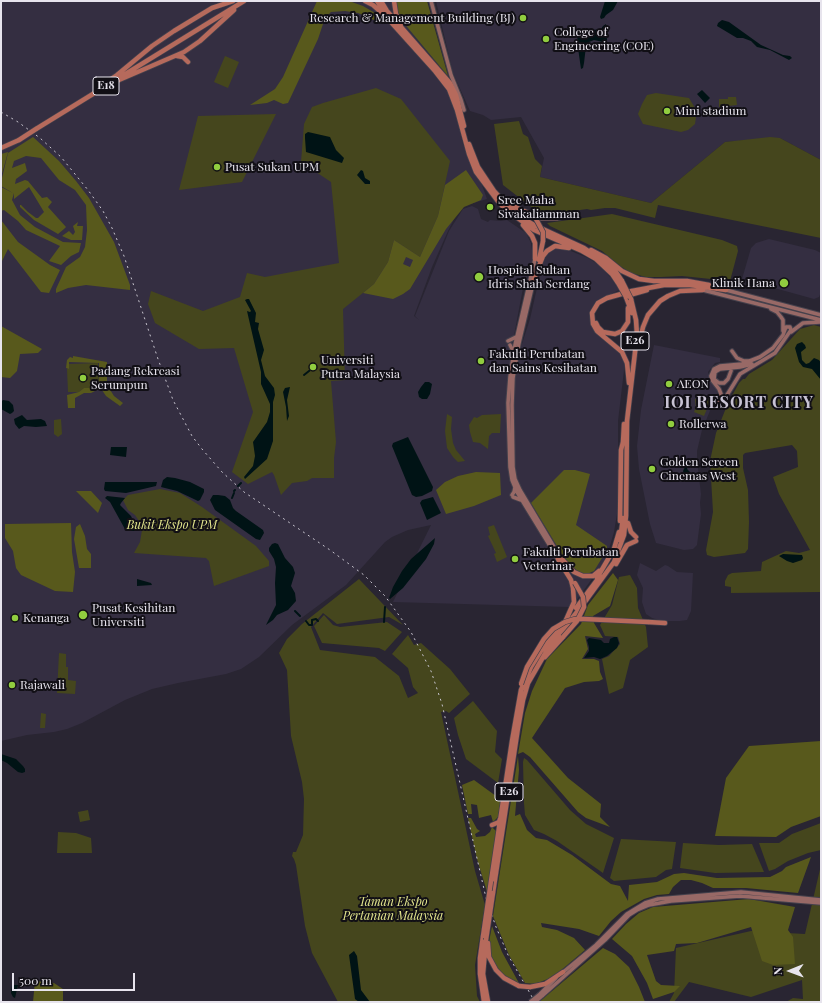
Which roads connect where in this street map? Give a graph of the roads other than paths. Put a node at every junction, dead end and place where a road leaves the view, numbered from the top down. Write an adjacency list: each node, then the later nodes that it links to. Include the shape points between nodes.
1 (233, 1): 13 (highway, via 212,8 152,46)
2 (242, 1): 11 (highway, via 200,41); 13 (highway, E18)
3 (365, 1): 8 (highway)
4 (377, 1): 8 (highway)
5 (381, 1): 9 (highway)
6 (394, 1): 9 (highway, via 398,19)
7 (431, 1): 14 (main road, via 451,75)
8 (390, 21): 10 (highway)
9 (413, 40): 10 (highway)
10 (419, 50): 15 (highway, E26, via 450,83 456,95); 21 (highway, E26, via 449,89 476,172 497,200)
11 (177, 56): 12 (highway); 13 (highway)
12 (188, 62)
13 (104, 85): 16 (highway, E18, bridge)
14 (464, 110): 15 (highway)
15 (466, 134): 19 (highway, E26, via 478,167)
16 (19, 138): 17 (highway, E18); 18 (highway, E18)
17 (1, 145)
18 (1, 148)
19 (490, 185): 22 (highway, via 513,205); 23 (highway, E26, via 522,218)
20 (571, 215): 22 (highway, via 548,219)
21 (516, 217): 23 (highway, E26, via 534,230); 24 (highway, via 532,236 536,250)
22 (535, 217): 25 (highway, bridge, via 543,232 543,241)
23 (583, 249): 25 (highway, via 565,246 550,248 543,256); 27 (highway, via 593,251 622,271 639,279 698,282); 28 (highway, E26, bridge, via 616,272)
24 (535, 259): 32 (main road)
25 (534, 279): 49 (main road, via 513,378 513,467 520,490)
26 (703, 290): 28 (highway, via 676,287 654,289 610,299 599,305 595,312 595,321 603,332 615,334 626,326); 29 (main road); 38 (highway, via 680,291 660,301 652,309 644,324)
27 (726, 290): 30 (main road); 40 (highway, via 690,285 664,285 632,291 598,302 592,313 593,324 597,331 622,352 627,363)
28 (628, 299): 38 (highway, E26, via 637,328); 40 (highway, E26, via 635,328)
29 (756, 303): 31 (main road); 33 (main road, via 773,310 781,317 784,326)
30 (821, 315)
31 (821, 321): 33 (main road, via 803,323)
32 (517, 337): 35 (main road); 35 (main road, via 509,343)
33 (783, 338): 36 (main road, via 768,352); 37 (main road, via 775,353)
34 (732, 351): 36 (main road, via 740,359)
35 (514, 352): 46 (main road, via 508,403 510,468)
36 (752, 361): 42 (main road, via 714,369 712,380 721,394)
37 (763, 361): 39 (main road, via 740,368 720,369 715,372 714,379 718,383 724,383); 41 (main road, via 740,374)
38 (634, 368): 44 (highway, E26)
39 (731, 371)
40 (629, 383): 43 (highway, E26)
41 (727, 395)
42 (718, 407)
43 (623, 442): 45 (highway, E26); 51 (highway, via 620,527)
44 (626, 450): 45 (highway, E26); 48 (highway)
45 (625, 463): 51 (highway, E26, via 625,530 620,550 614,562)
46 (515, 486): 47 (main road); 47 (main road, via 512,496)
47 (522, 501): 49 (main road)
48 (628, 523): 50 (highway); 50 (highway, via 636,539 627,545)
49 (559, 558): 51 (highway, via 574,572 583,576 593,576); 53 (highway, via 573,588 574,602); 55 (highway, bridge, via 583,597 584,606 577,621)
50 (619, 559): 52 (highway)
51 (605, 571): 52 (highway, E26); 53 (highway, E26)
52 (587, 599): 55 (highway, E26)
53 (566, 620): 56 (highway, E26, via 531,667 519,700)
54 (665, 623): 56 (highway, bridge, via 575,619 553,629 529,663 521,684 516,701)
55 (536, 667): 57 (highway, E26, via 525,691 520,714)
56 (512, 741): 57 (highway, E26, via 502,814 499,822 492,825 497,826 498,835)
57 (493, 881): 59 (highway, E26, bridge); 59 (highway, E26, bridge, via 494,894)
58 (821, 902): 60 (main road, via 740,896 649,905 626,918)
59 (486, 939): 61 (highway, bridge, via 496,970 518,986 545,984); 63 (highway, E26, via 480,958); 64 (highway, E26, via 483,974)
60 (596, 946): 61 (main road); 62 (main road)
61 (563, 972): 62 (main road)
62 (541, 995): 65 (main road, bridge); 66 (main road, bridge)
63 (484, 1002)
64 (488, 1002)
65 (530, 1002)
66 (535, 1002)

